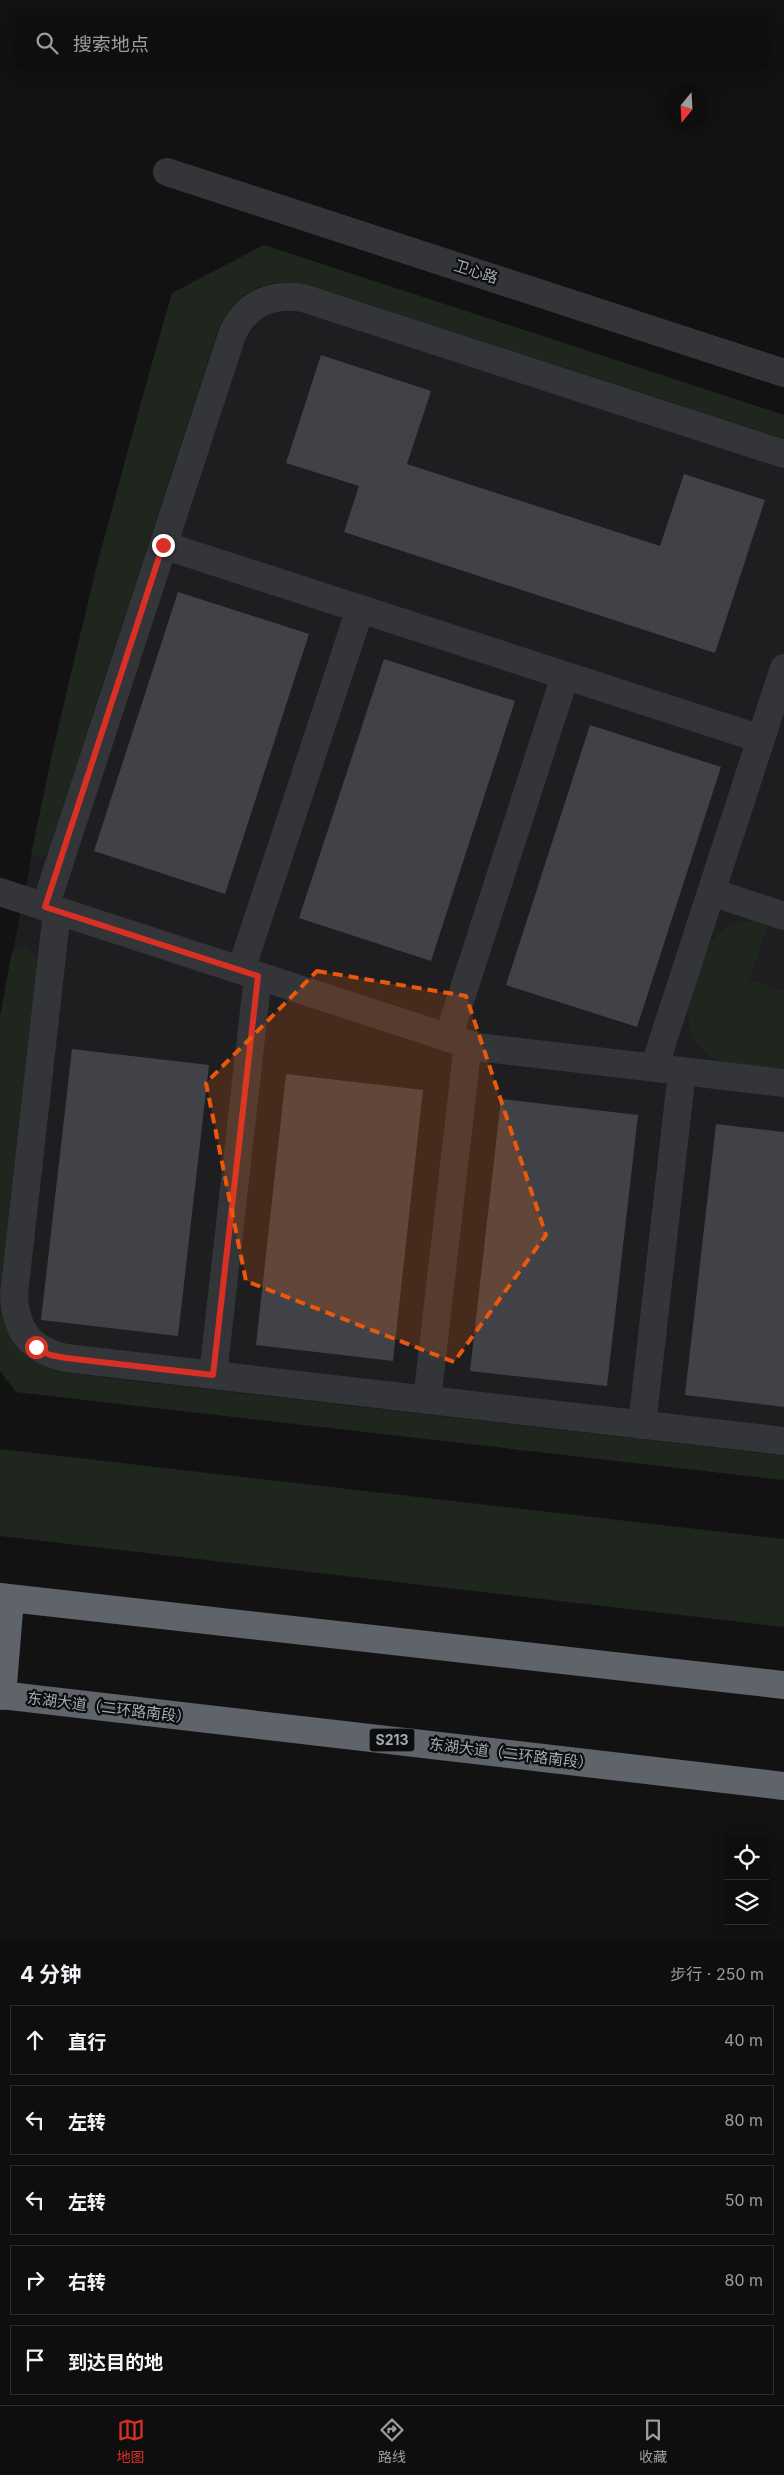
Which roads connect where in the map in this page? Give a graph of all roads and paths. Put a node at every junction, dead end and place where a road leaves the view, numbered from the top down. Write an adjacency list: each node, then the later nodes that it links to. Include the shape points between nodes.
1 (167, 172): 2 (street, 卫心路)
2 (784, 373)
3 (784, 454): 4 (street, via 303,298 277,296 254,306 236,324)
4 (163, 545): 5 (street); 11 (street)
5 (360, 609): 7 (street); 13 (street)
6 (784, 668): 8 (street)
7 (565, 676): 8 (street); 14 (street)
8 (761, 739): 10 (street)
9 (0, 892): 11 (street)
10 (711, 892): 12 (street); 15 (street)
11 (51, 909): 13 (street); 18 (street, via 14,1294 19,1324 36,1347 50,1355)
12 (784, 916)
13 (250, 973): 14 (street); 18 (street)
14 (458, 1041): 15 (street); 19 (street)
15 (654, 1068): 16 (street)
16 (682, 1071): 17 (street); 20 (street)
17 (784, 1083)
18 (213, 1375): 19 (street)
19 (427, 1400): 20 (street)
20 (642, 1425): 21 (street)
21 (784, 1441)
22 (5, 1598): 23 (highway); 24 (highway)
23 (784, 1685)
24 (1, 1695): 25 (highway, 东湖大道（二环路南段） / S213)
25 (784, 1786)

